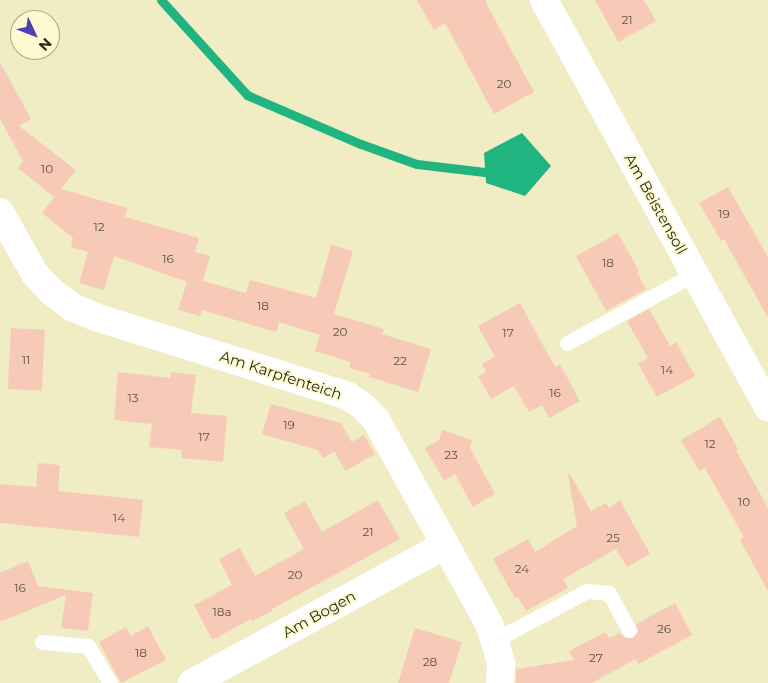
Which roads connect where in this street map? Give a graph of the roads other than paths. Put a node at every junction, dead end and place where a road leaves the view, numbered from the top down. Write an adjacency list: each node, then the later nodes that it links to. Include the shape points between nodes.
1 (544, 0): 3 (street, Am Beistensoll)
2 (0, 212): 6 (street, Am Karpfenteich, via 35,274 72,307 348,396 363,406 376,420)
3 (694, 274): 4 (lane); 5 (street, Am Beistensoll)
4 (567, 343)
5 (768, 408)
6 (445, 545): 8 (street, Am Karpfenteich); 11 (street, Am Bogen)
7 (629, 630): 8 (lane, via 609,593 587,591)
8 (495, 640): 12 (street, Am Karpfenteich, via 501,663)
9 (42, 642): 10 (lane, via 88,646)
10 (110, 683)
11 (192, 683)
12 (500, 683)

